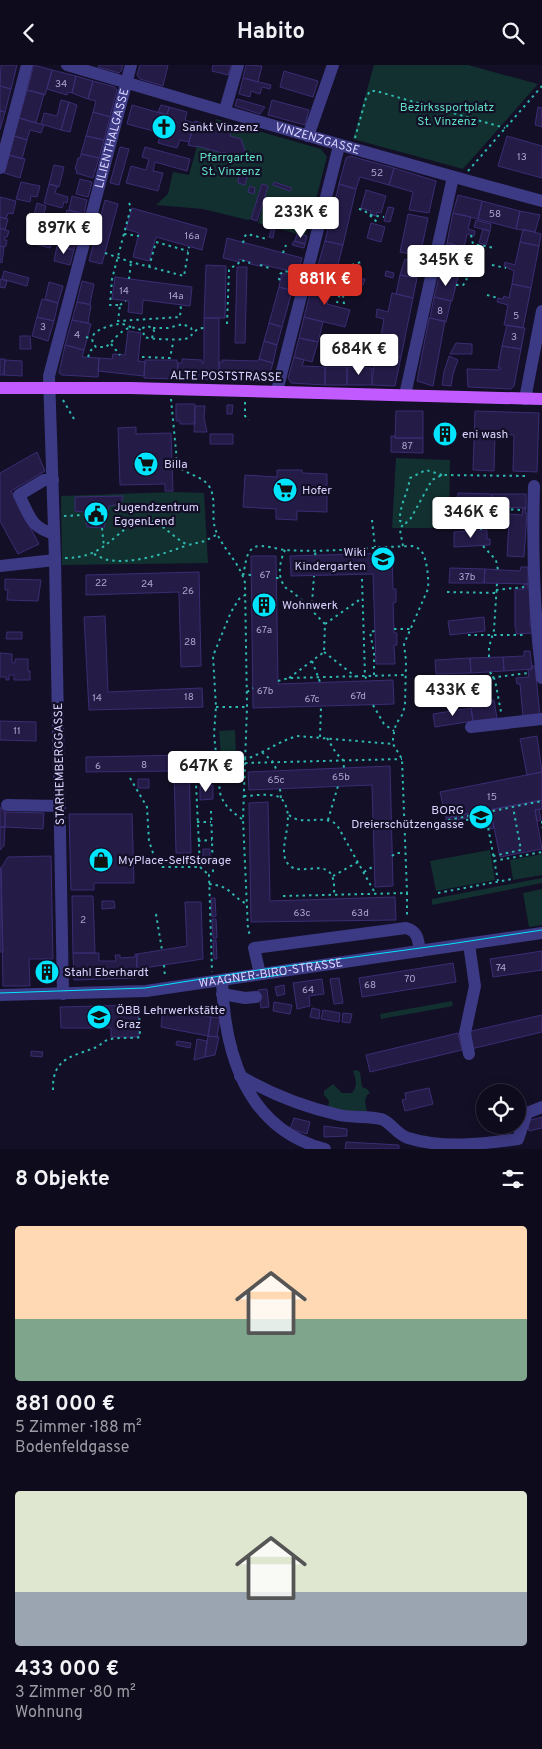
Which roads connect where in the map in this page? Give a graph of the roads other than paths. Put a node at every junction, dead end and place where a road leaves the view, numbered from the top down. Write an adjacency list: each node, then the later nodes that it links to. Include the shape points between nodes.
1 (27, 65): 10 (street)
2 (67, 65): 6 (street, VINZENZGASSE)
3 (131, 65): 6 (street, LILIENTHALGASSE)
4 (238, 65): 7 (street)
5 (333, 65): 8 (street)
6 (126, 83): 7 (street, VINZENZGASSE); 15 (street, LILIENTHALGASSE, via 49,376)
7 (225, 110): 8 (street, VINZENZGASSE)
8 (308, 136): 9 (street, VINZENZGASSE)
9 (339, 146): 11 (street, VINZENZGASSE); 16 (street)
10 (0, 168)
11 (453, 177): 12 (street, VINZENZGASSE); 17 (street)
12 (542, 201)
13 (542, 311): 18 (street)
14 (0, 387): 15 (main road, ALTE POSTSTRASSE)
15 (50, 387): 16 (main road, ALTE POSTSTRASSE); 20 (street, STARHEMBERGGASSE)
16 (277, 391): 17 (main road, ALTE POSTSTRASSE)
17 (404, 395): 18 (main road, ALTE POSTSTRASSE)
18 (526, 399): 19 (main road, ALTE POSTSTRASSE)
19 (542, 399)
20 (53, 480): 22 (street, STARHEMBERGGASSE); 22 (street, via 44,480 19,495 34,524 40,530)
21 (532, 481): 25 (street)
22 (54, 533): 23 (street, STARHEMBERGGASSE)
23 (59, 559): 24 (street); 30 (street, STARHEMBERGGASSE)
24 (0, 566)
25 (539, 641): 26 (street)
26 (542, 678)
27 (542, 719): 28 (street)
28 (471, 727)
29 (7, 805): 30 (street)
30 (60, 806): 36 (street, STARHEMBERGGASSE)
31 (542, 933): 32 (street, WAAGNER-BIRO-STRASSE)
32 (469, 944): 33 (street, WAAGNER-BIRO-STRASSE); 40 (street, via 475,986 465,1033)
33 (420, 951): 34 (street, WAAGNER-BIRO-STRASSE); 34 (street, via 417,935 408,928 254,948)
34 (260, 974): 35 (street, WAAGNER-BIRO-STRASSE)
35 (217, 977): 36 (street, WAAGNER-BIRO-STRASSE, via 146,991); 38 (street)
36 (63, 994): 37 (street, WAAGNER-BIRO-STRASSE)
37 (0, 995)
38 (222, 995): 39 (street, via 245,999); 41 (street, via 231,1052)
39 (256, 997)
40 (469, 1054)
41 (240, 1077): 44 (street, via 284,1098 322,1110 386,1121 400,1134 421,1141 470,1145); 45 (street, via 252,1098 271,1120 290,1135)
42 (542, 1107): 44 (street, via 527,1113)
43 (531, 1137): 44 (street)
44 (518, 1139)
45 (325, 1149)

